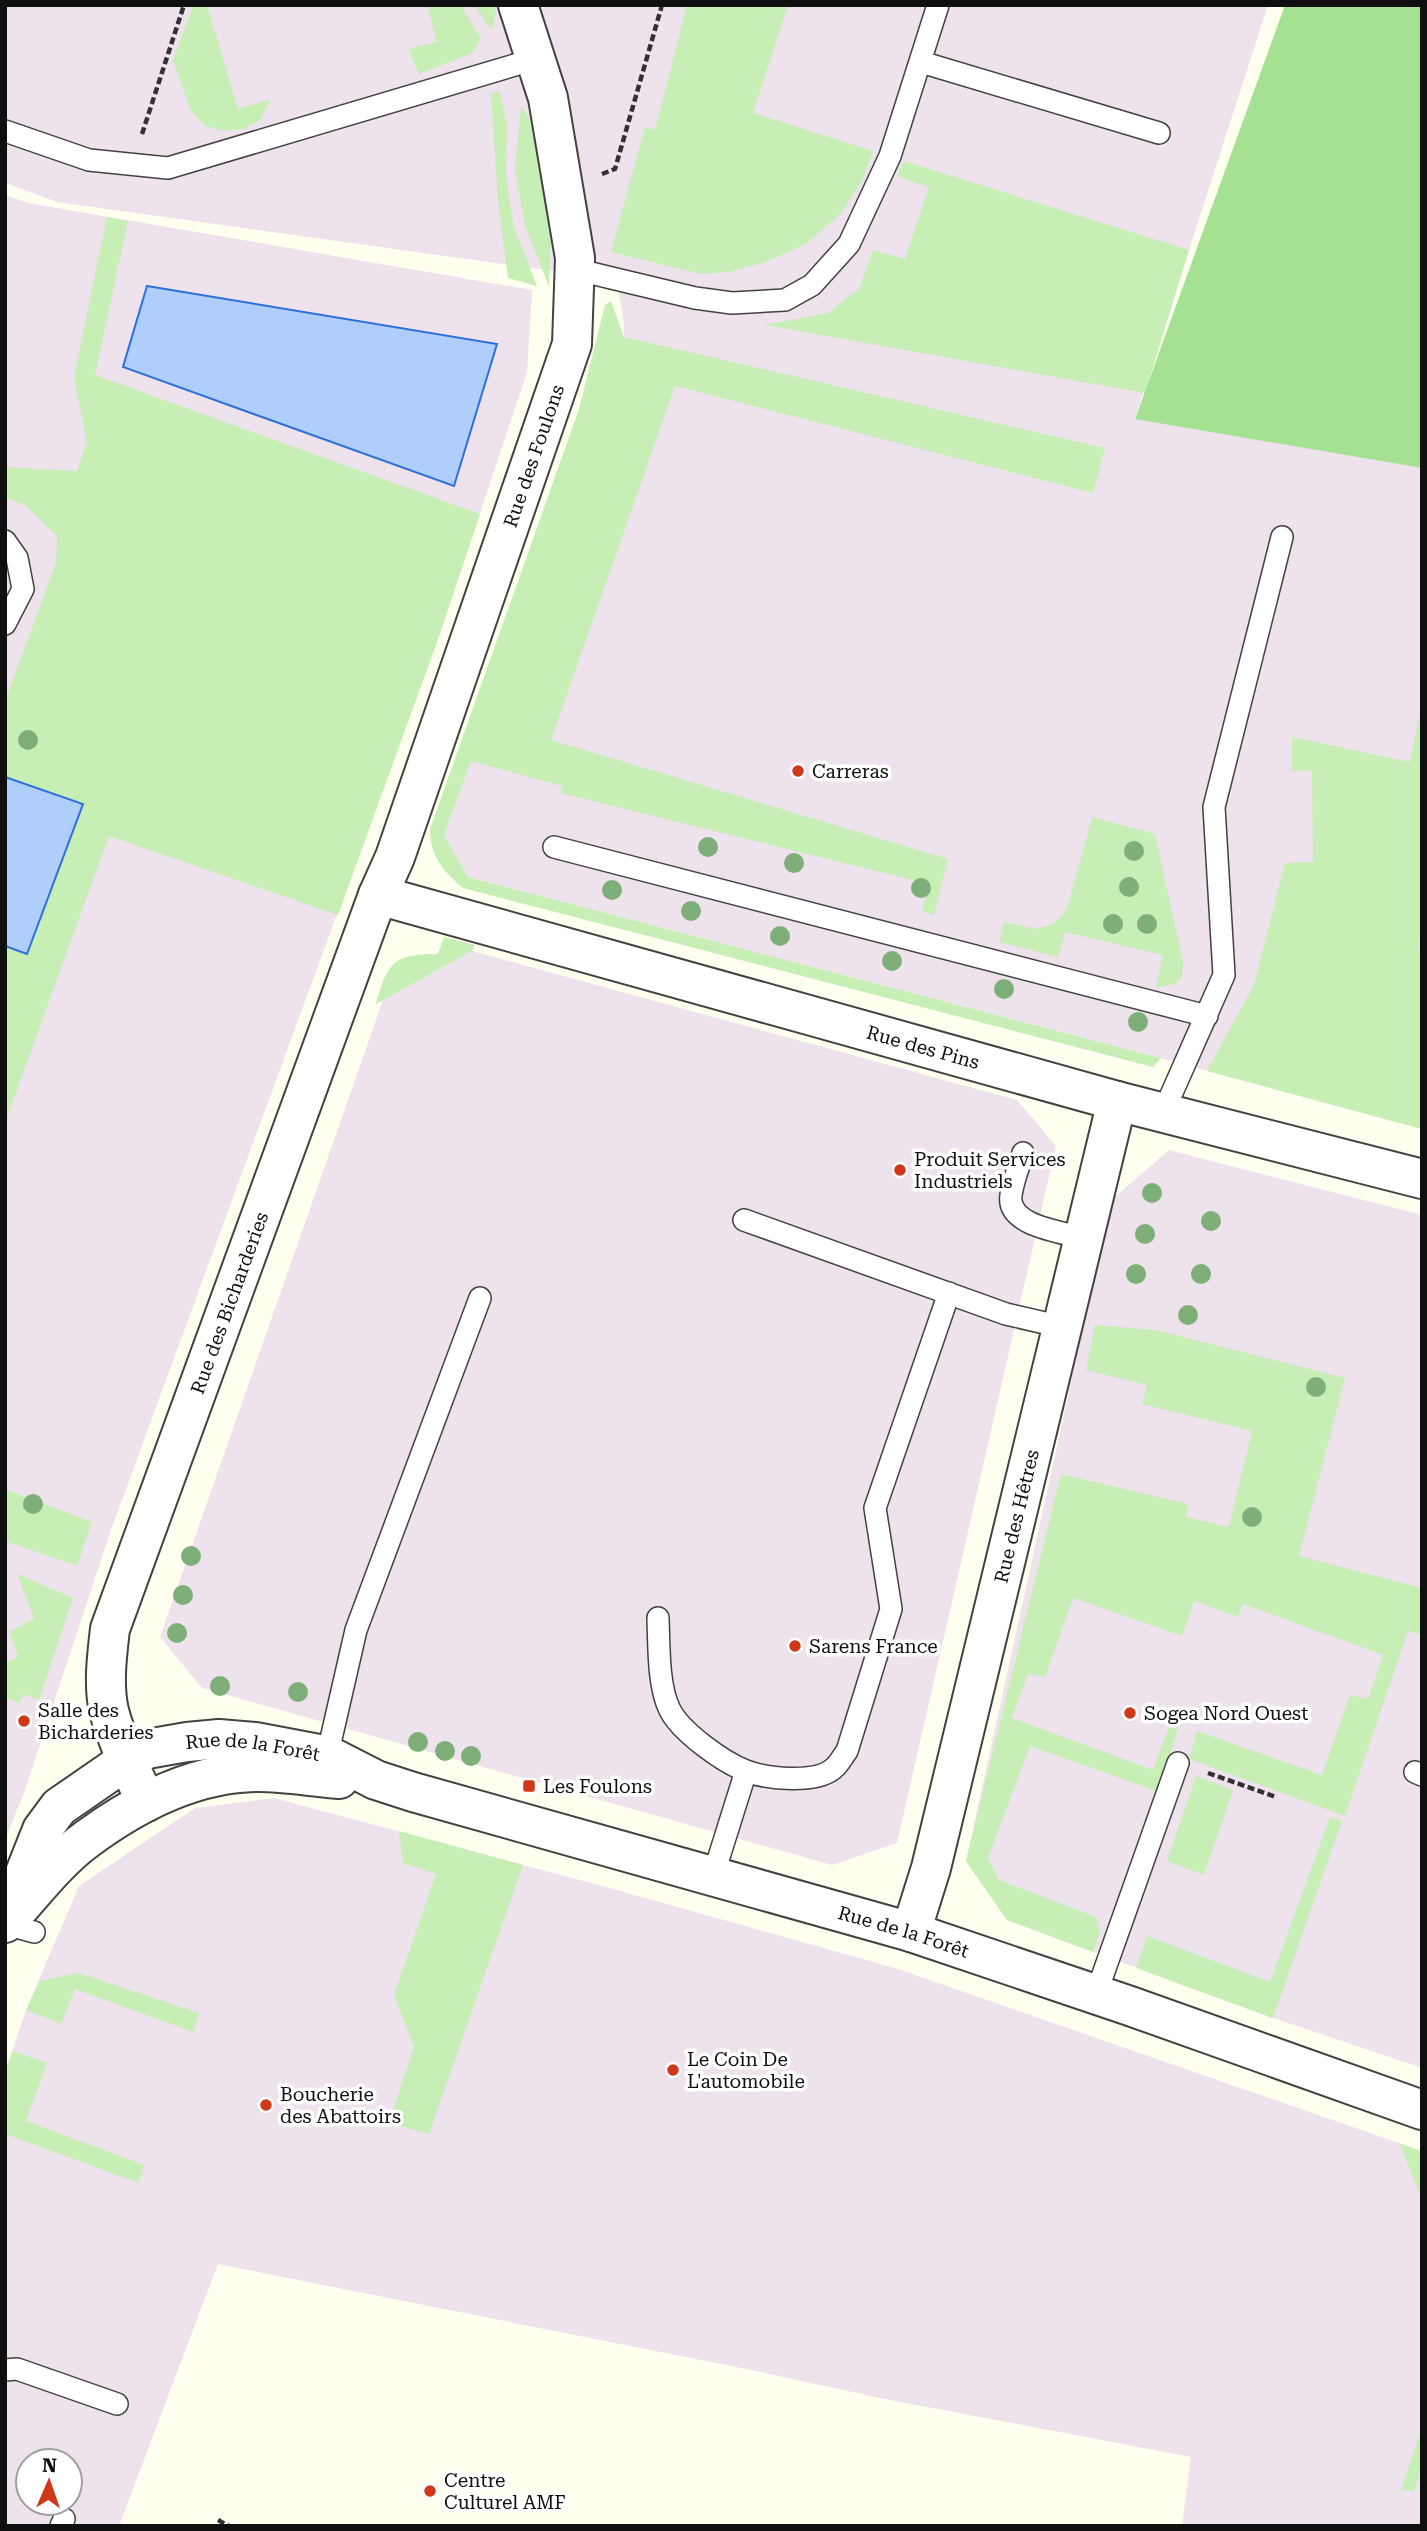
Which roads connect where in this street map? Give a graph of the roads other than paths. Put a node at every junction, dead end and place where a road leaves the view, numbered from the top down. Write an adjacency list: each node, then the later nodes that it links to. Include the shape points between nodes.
1 (518, 5): 3 (street, Rue des Foulons)
2 (938, 5): 4 (lane)
3 (535, 59): 5 (lane, via 168,168 89,160); 7 (street, Rue des Foulons, via 548,98)
4 (921, 62): 6 (lane); 7 (lane, via 890,156 849,244 812,285 785,300 732,303)
5 (5, 131)
6 (1159, 133)
7 (574, 269): 12 (street, Rue des Foulons, via 572,344)
8 (1282, 537): 13 (lane, via 1214,807 1224,975)
9 (5, 541): 10 (lane, via 17,558 23,589)
10 (5, 624)
11 (554, 847): 13 (lane)
12 (378, 895): 14 (street, Rue des Pins); 25 (street, Rue des Bicharderies, via 110,1629 106,1663 109,1709)
13 (1207, 1016): 15 (lane)
14 (1117, 1101): 15 (street, Rue des Pins); 19 (street, Rue des Hêtres)
15 (1163, 1113): 17 (street, Rue des Pins)
16 (1023, 1153): 19 (lane, via 1010,1197 1017,1216)
17 (1422, 1179)
18 (744, 1220): 20 (lane)
19 (1084, 1238): 22 (street, Rue des Hêtres)
20 (948, 1293): 22 (lane, via 1006,1314); 27 (lane, via 875,1508 891,1609 847,1751 834,1769 820,1776 793,1779)
21 (480, 1298): 24 (lane, via 356,1630)
22 (1062, 1327): 32 (street, Rue des Hêtres, via 931,1868)
23 (658, 1618): 27 (lane, via 660,1668 669,1708 693,1740)
24 (329, 1756): 25 (street, Rue de la Forêt, via 219,1739 148,1749); 28 (street, Rue de la Forêt)
25 (127, 1760): 29 (street, Rue des Bicharderies); 31 (street, via 59,1807 48,1822 35,1846)
26 (1178, 1762): 33 (lane)
27 (746, 1771): 30 (lane)
28 (376, 1780): 29 (street, Rue de la Forêt, via 258,1772 204,1779); 30 (street, Rue de la Forêt)
29 (146, 1802): 31 (street, via 86,1839 48,1875)
30 (713, 1876): 32 (street, Rue de la Forêt)
31 (13, 1926)
32 (911, 1932): 33 (street, Rue de la Forêt)
33 (1096, 1994): 34 (street, Rue de la Forêt)
34 (1422, 2109)
35 (5, 2370): 36 (lane, via 17,2369)
36 (117, 2404)

